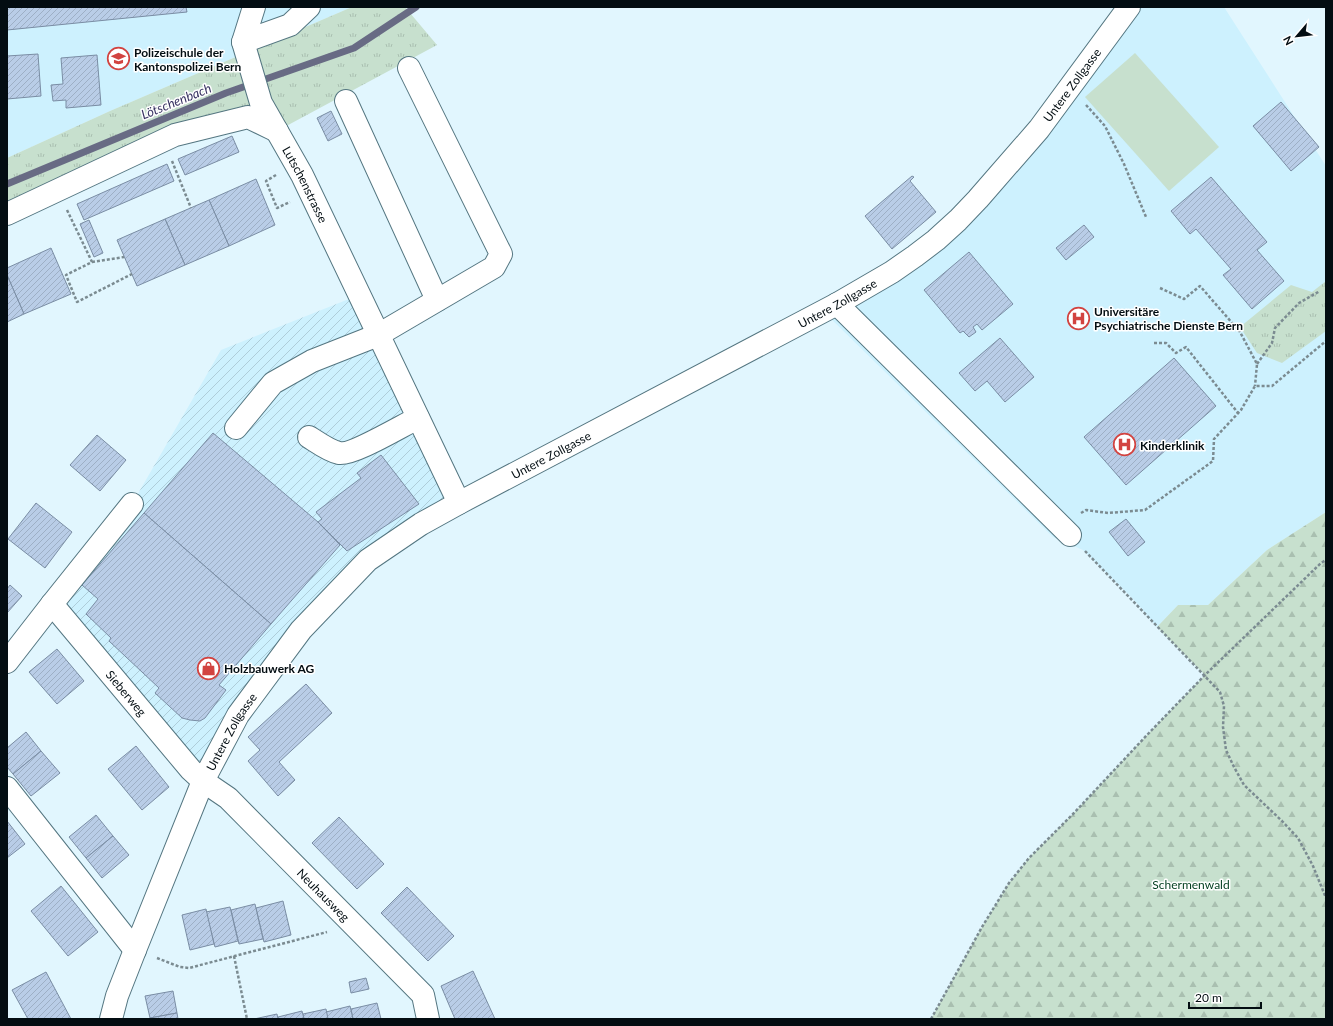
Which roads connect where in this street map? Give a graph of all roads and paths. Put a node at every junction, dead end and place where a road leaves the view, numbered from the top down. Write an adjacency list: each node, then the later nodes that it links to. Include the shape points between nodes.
1 (254, 7): 4 (street)
2 (309, 7): 4 (street, via 290,25)
3 (1129, 7): 6 (street, Untere Zollgasse)
4 (243, 42): 8 (street, Lutschenstrasse, via 261,103)
5 (409, 68): 19 (street, via 501,254 494,267)
6 (1070, 87): 13 (path, via 1105,126); 20 (street, Untere Zollgasse, via 1039,129 958,220 936,240 892,272)
7 (346, 101): 19 (street)
8 (277, 132): 9 (street, via 248,117 175,134); 21 (street, Lutschenstrasse, via 302,175)
9 (163, 141): 10 (street); 11 (path)
10 (58, 190): 12 (street); 15 (path)
11 (191, 208)
12 (7, 214)
13 (1146, 217)
14 (124, 257): 15 (path)
15 (92, 262): 16 (path, via 66,275 77,302)
16 (132, 274)
17 (1160, 288): 24 (path, via 1184,299 1200,286 1240,332)
18 (1320, 291): 24 (path, via 1299,303 1276,328 1272,343)
19 (437, 300): 21 (street)
20 (837, 304): 30 (street, Untere Zollgasse); 32 (street)
21 (378, 334): 27 (street, Lutschenstrasse); 28 (street, via 312,362 273,383)
22 (1326, 341): 25 (path, via 1272,386)
23 (1154, 343): 26 (path, via 1166,343 1176,353 1186,347)
24 (1257, 364): 25 (path)
25 (1255, 386): 26 (path)
26 (1238, 413): 32 (path, via 1214,439 1213,461 1145,510 1108,513 1086,510)
27 (418, 418): 29 (street, via 352,452 339,453); 30 (street, Lutschenstrasse)
28 (236, 428)
29 (309, 437)
30 (459, 503): 37 (street, Untere Zollgasse, via 421,524 368,560 301,630 238,715)
31 (132, 504): 34 (street)
32 (1065, 530): 36 (path)
33 (1326, 560): 36 (path)
34 (52, 604): 35 (street); 37 (street, Sieberweg)
35 (7, 662)
36 (1205, 675): 39 (path, via 1220,692 1224,706 1226,750 1234,767 1244,785 1298,838); 46 (path, via 1029,858 1009,883)
37 (203, 781): 40 (street, Neuhausweg, via 228,798); 41 (street, Untere Zollgasse)
38 (7, 788): 41 (street)
39 (1326, 898)
40 (353, 925): 42 (path); 45 (street, Neuhausweg, via 422,995)
41 (135, 950): 42 (path, via 189,968); 43 (street, Untere Zollgasse)
42 (234, 956): 44 (path)
43 (111, 1019)
44 (247, 1019)
45 (428, 1019)
46 (931, 1019)

